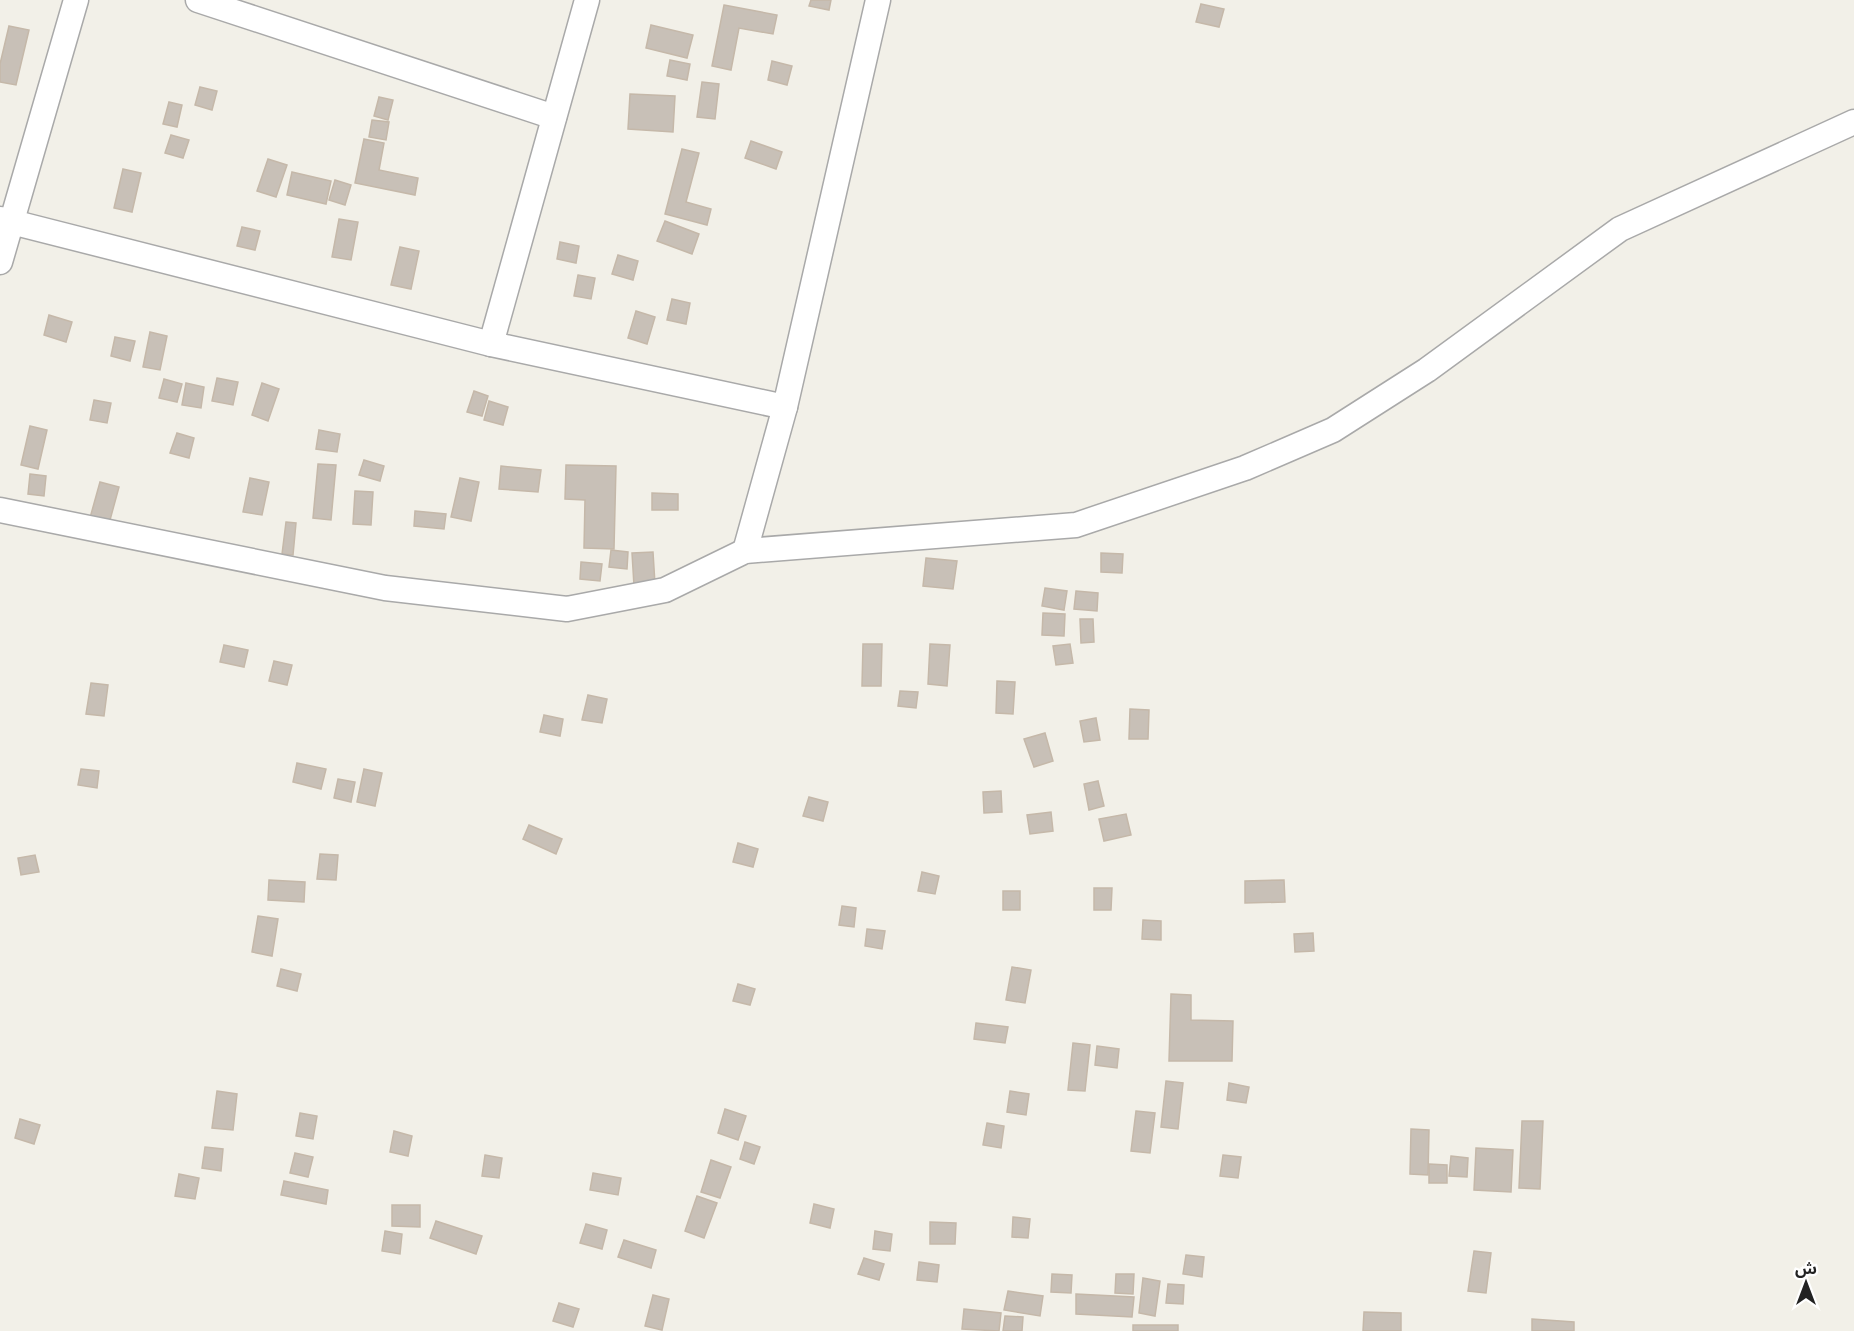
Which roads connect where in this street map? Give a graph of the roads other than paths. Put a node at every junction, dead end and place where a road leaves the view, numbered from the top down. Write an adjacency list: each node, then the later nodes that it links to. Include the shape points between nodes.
1 (76, 0): 7 (street)
2 (198, 0): 5 (street)
3 (587, 0): 5 (street)
4 (878, 0): 10 (street)
5 (554, 117): 9 (street)
6 (1854, 122): 12 (street, via 1620,229 1427,370 1333,430 1245,468 1077,525)
7 (6, 220): 8 (street); 9 (street)
8 (0, 262)
9 (491, 344): 10 (street)
10 (785, 407): 12 (street)
11 (0, 510): 12 (street, via 385,588 567,609 664,590)
12 (745, 550)

